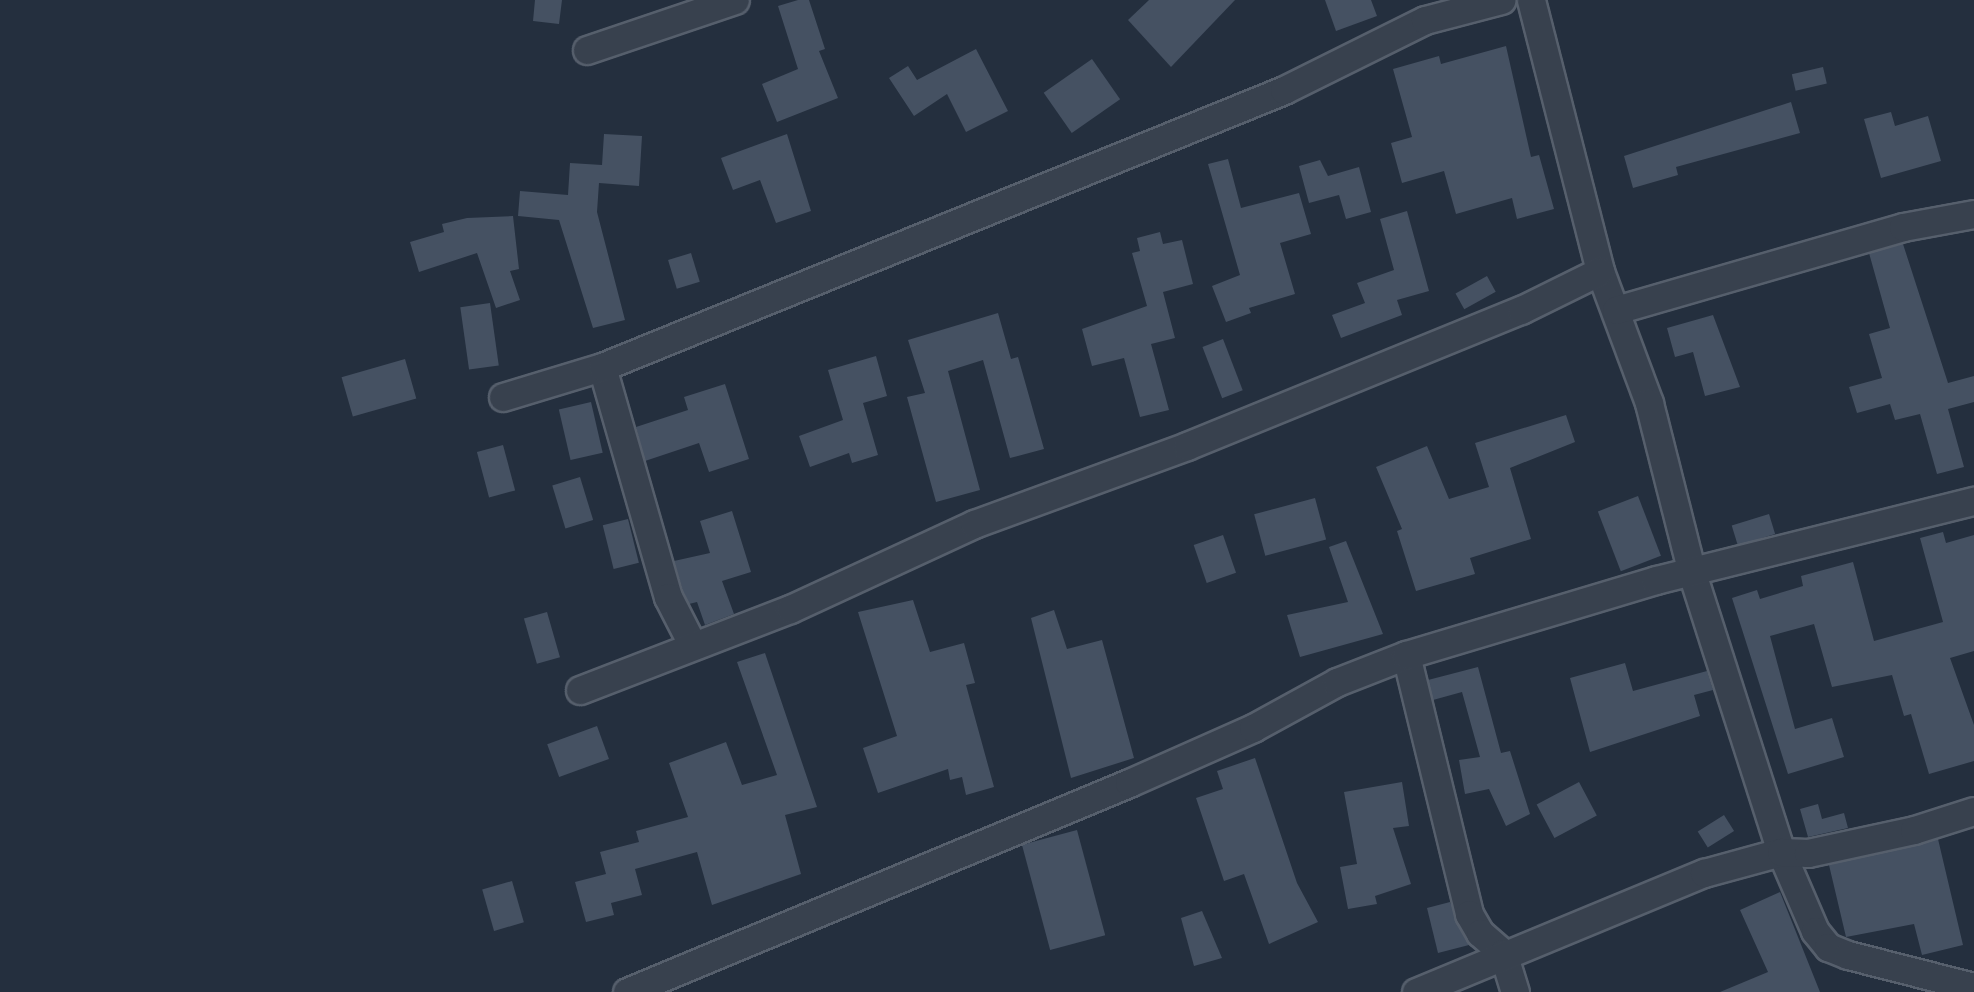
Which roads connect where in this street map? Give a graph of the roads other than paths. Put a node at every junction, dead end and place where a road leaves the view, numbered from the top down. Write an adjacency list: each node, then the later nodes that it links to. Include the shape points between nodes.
1 (735, 0): 4 (street)
2 (1501, 0): 8 (street, via 1425,20 1284,90)
3 (1531, 0): 6 (street)
4 (587, 50)
5 (1974, 214): 7 (street, via 1903,227)
6 (1600, 271): 7 (street); 12 (street, via 1521,310 1187,446 974,524 790,609)
7 (1616, 310): 11 (street, via 1649,403)
8 (602, 367): 9 (street); 12 (street, via 668,597)
9 (503, 397)
10 (1974, 501): 11 (street)
11 (1692, 573): 13 (street); 16 (street)
12 (692, 644): 14 (street)
13 (1406, 655): 17 (street, via 1469,914 1480,933); 19 (street, via 1337,682 1253,728 1150,774)
14 (580, 690)
15 (1974, 811): 16 (street, via 1832,849)
16 (1781, 852): 17 (street, via 1704,873); 18 (street, via 1815,931 1828,947)
17 (1503, 953): 20 (street); 21 (street)
18 (1974, 987)
19 (627, 992)
20 (1416, 992)
21 (1515, 992)

